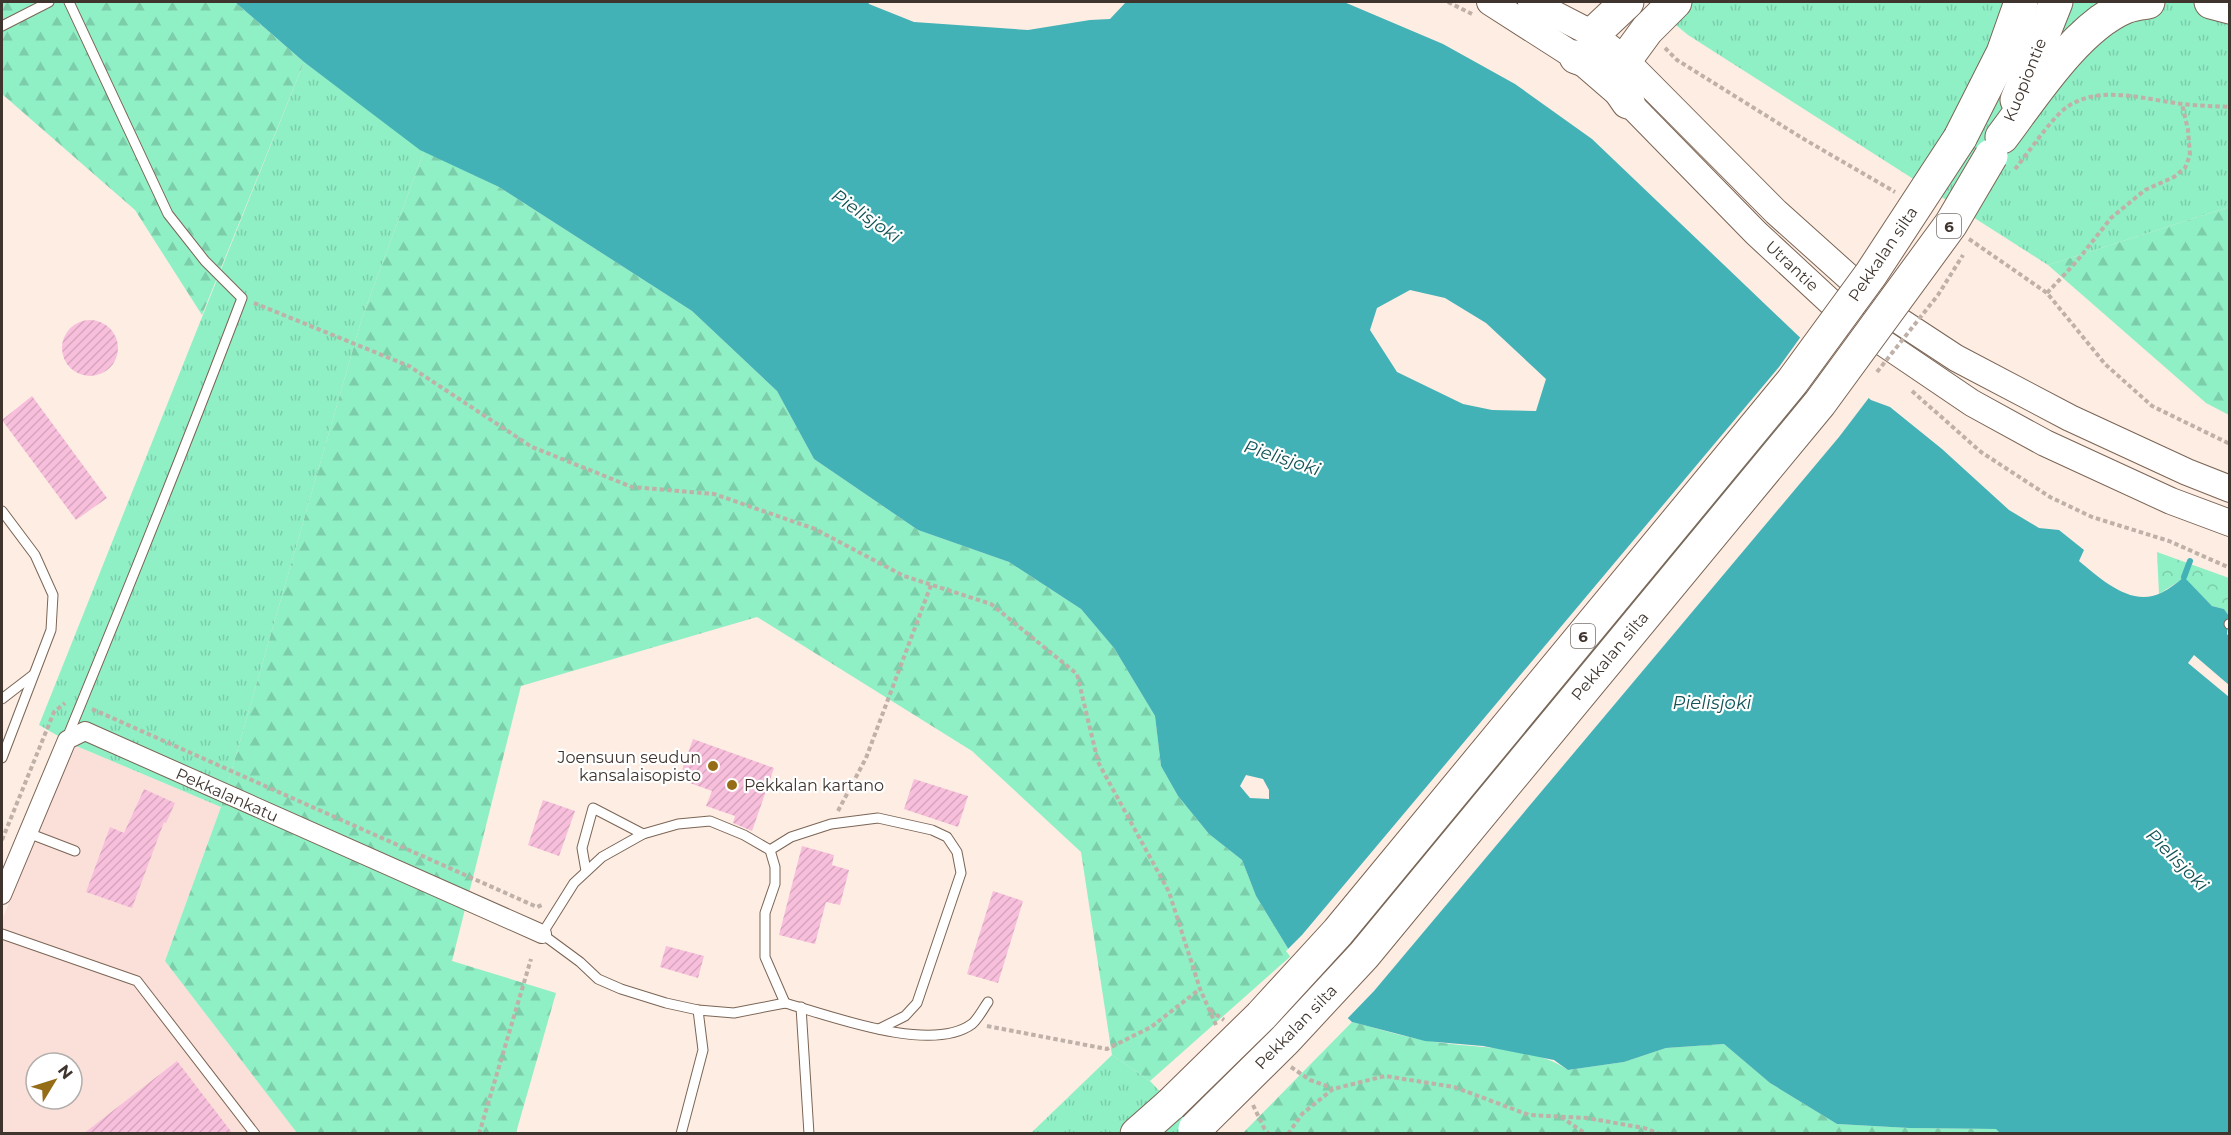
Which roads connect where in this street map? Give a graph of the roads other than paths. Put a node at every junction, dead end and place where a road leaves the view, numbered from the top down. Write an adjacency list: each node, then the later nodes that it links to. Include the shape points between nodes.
1 (50, 2): 13 (lane)
2 (69, 2): 24 (lane, via 168,214 205,261 242,298)
3 (1490, 2): 15 (main road, Utrantie)
4 (1531, 2): 15 (main road, Utrantie)
5 (1628, 2): 15 (highway)
6 (1675, 2): 15 (highway, via 1647,30)
7 (2001, 2): 14 (highway, via 1998,22)
8 (2021, 2): 14 (highway, Kuopiontie / 6)
9 (2056, 2): 18 (highway, Kuopiontie / 6)
10 (2148, 2): 18 (highway, via 2126,6 2095,24 2065,56)
11 (2211, 2): 12 (highway)
12 (2229, 7)
13 (2, 26)
14 (2003, 53): 17 (highway, Kuopiontie / 6)
15 (1599, 54): 16 (highway); 19 (main road, Utrantie, via 1892,316 1956,358 2070,418)
16 (1628, 102): 21 (main road, Utrantie, via 1756,233 1851,321 1901,357 1972,403 2045,443)
17 (1960, 138): 43 (highway, Pekkalan silta / 6, bridge, via 1871,273 1792,382 1338,932 1261,1016)
18 (2002, 154): 39 (highway, Pekkalan silta / 6, bridge, via 1820,403 1364,955)
19 (2229, 489)
20 (2, 511): 22 (lane, via 35,555 53,595 51,630)
21 (2229, 523)
22 (33, 675): 23 (lane); 25 (lane)
23 (2, 699)
24 (67, 740): 26 (street); 33 (street, Pekkalankatu, via 85,731)
25 (2, 758)
26 (28, 833): 29 (lane); 31 (street)
27 (643, 834): 28 (lane, via 710,820); 30 (lane); 30 (lane, via 593,808 582,848)
28 (770, 850): 35 (lane, via 776,884 765,913 765,957); 38 (lane, via 791,837 831,824 878,818 932,830 947,837 957,852 961,873 917,1003 905,1016)
29 (75, 851)
30 (586, 870): 33 (lane)
31 (2, 895)
32 (2, 934): 41 (lane, via 137,981)
33 (542, 934): 37 (lane, via 597,979)
34 (988, 1002): 38 (lane, via 973,1023 947,1035 918,1036)
35 (785, 1003): 36 (lane); 37 (lane, via 734,1012)
36 (801, 1007): 38 (lane); 42 (lane)
37 (698, 1010): 40 (lane, via 703,1050)
38 (879, 1029)
39 (1192, 1131)
40 (682, 1133)
41 (255, 1134)
42 (809, 1134)
43 (1137, 1134)

